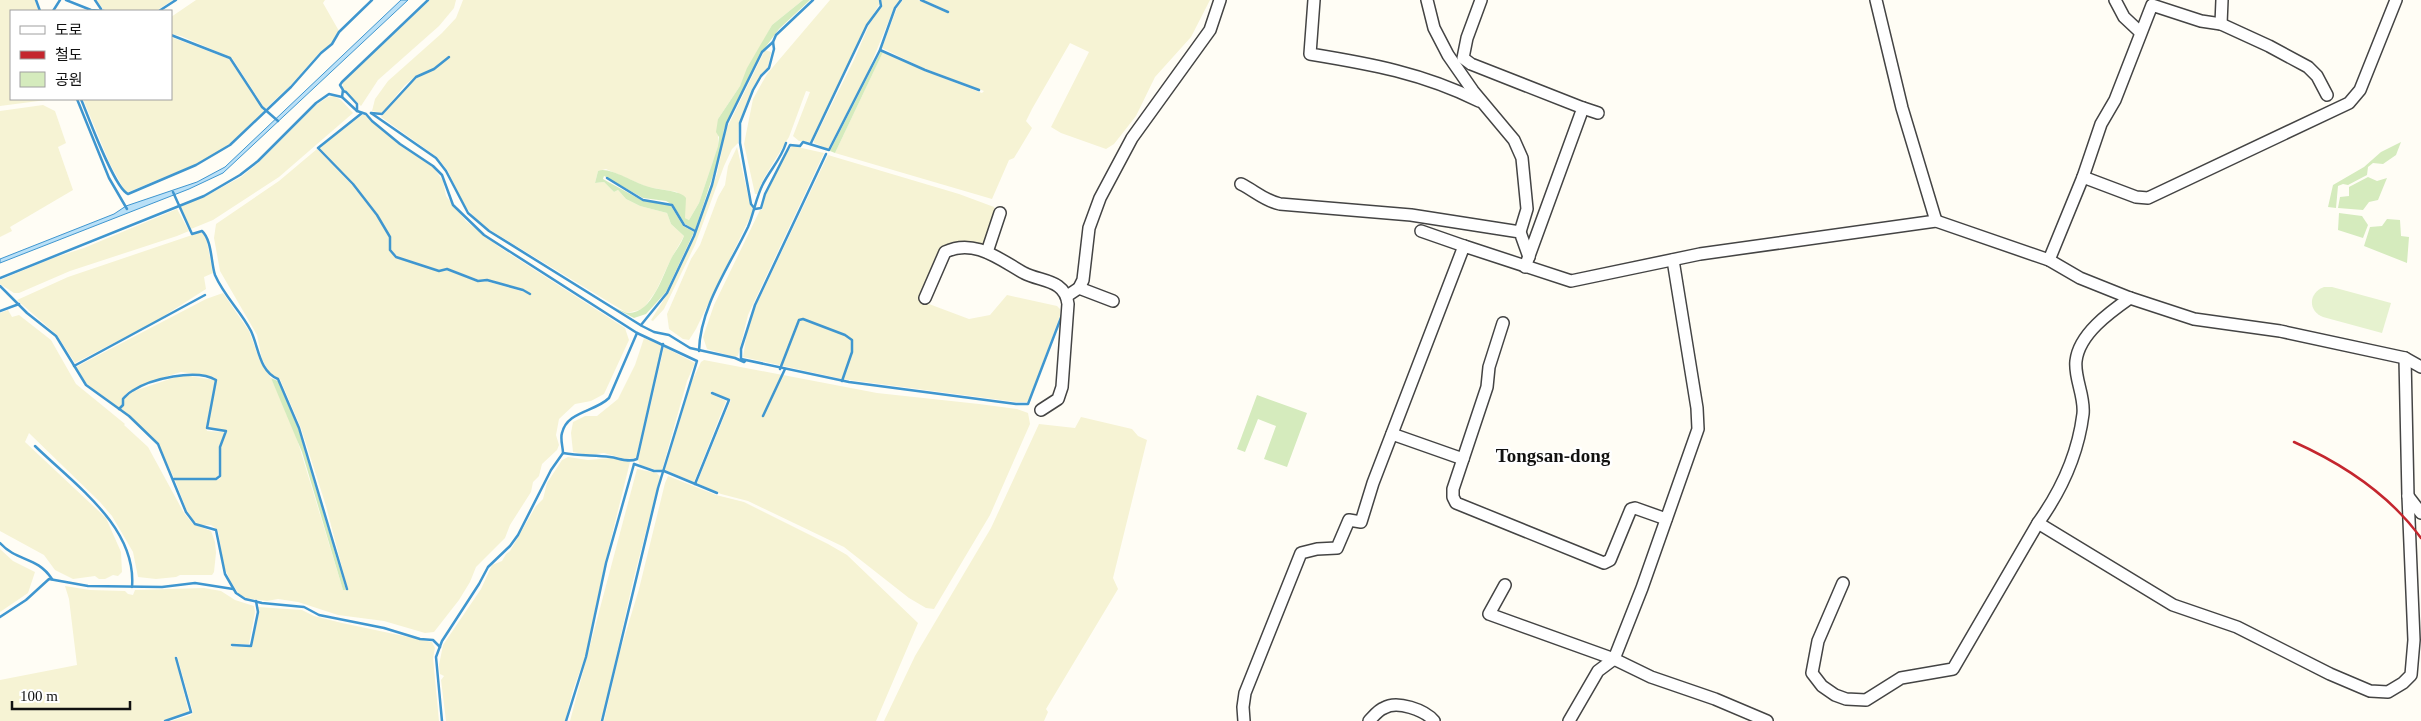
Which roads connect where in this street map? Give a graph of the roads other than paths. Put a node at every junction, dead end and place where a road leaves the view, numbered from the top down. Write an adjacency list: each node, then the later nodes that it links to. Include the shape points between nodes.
1 (1220, 0): 26 (street, via 1210,30 1132,138 1100,198 1089,228 1086,266)
2 (1314, 0): 12 (street, via 1310,54 1395,69 1451,87)
3 (1427, 0): 12 (street, via 1434,28 1448,55)
4 (1482, 0): 13 (street, via 1466,38 1463,58 1470,64)
5 (1876, 0): 18 (street, via 1902,108)
6 (2115, 0): 10 (street, via 2124,17)
7 (2222, 0): 9 (street)
8 (2396, 0): 15 (street, via 2360,90 2349,103 2148,198 2136,197)
9 (2221, 24): 10 (street, via 2152,6); 11 (street, via 2308,67)
10 (2140, 32): 15 (street, via 2115,100 2101,124)
11 (2327, 94)
12 (1483, 103): 20 (street, via 1514,140 1522,158 1527,209)
13 (1583, 108): 14 (street); 25 (street)
14 (1598, 113)
15 (2083, 177): 24 (street)
16 (1241, 184): 20 (street, via 1270,202 1280,204 1411,216)
17 (1000, 214): 22 (street)
18 (1936, 221): 23 (street); 24 (street)
19 (1421, 231): 21 (street)
20 (1520, 232): 25 (street)
21 (1464, 246): 25 (street); 35 (street)
22 (987, 252): 27 (street, via 1025,273 1059,285); 28 (street, via 966,247 945,252)
23 (1673, 260): 25 (street, via 1571,282); 39 (street, via 1698,428)
24 (2049, 260): 29 (street, via 2080,278)
25 (1527, 262)
26 (1079, 288): 27 (street); 30 (street)
27 (1067, 296): 34 (street, via 1062,387 1058,398)
28 (925, 298)
29 (2130, 298): 32 (street, via 2194,319 2280,331); 40 (street, via 2113,311 2080,347 2076,361 2083,414 2064,481)
30 (1113, 302)
31 (1503, 323): 36 (street, via 1489,367 1487,387)
32 (2405, 358): 33 (street); 37 (street)
33 (2421, 366)
34 (1041, 410)
35 (1392, 434): 36 (street); 44 (street, via 1361,522 1349,520 1337,548 1301,553 1246,693)
36 (1463, 459): 39 (street, via 1453,489 1456,503 1604,563 1610,560 1630,509)
37 (2408, 496): 38 (street); 40 (street, via 2414,640 2411,675 2388,692 2370,691 2237,627 2174,605)
38 (2421, 512)
39 (1666, 519): 43 (street)
40 (2038, 523): 41 (street, via 1953,669 1901,678 1866,700 1834,695 1812,673 1818,641)
41 (1843, 584)
42 (1505, 585): 43 (street, via 1489,614)
43 (1614, 659): 47 (street, via 1598,671); 48 (street, via 1651,677)
44 (1244, 721)
45 (1369, 721): 46 (street, via 1384,707 1408,706 1425,712)
46 (1434, 721)
47 (1569, 721)
48 (1767, 721)

